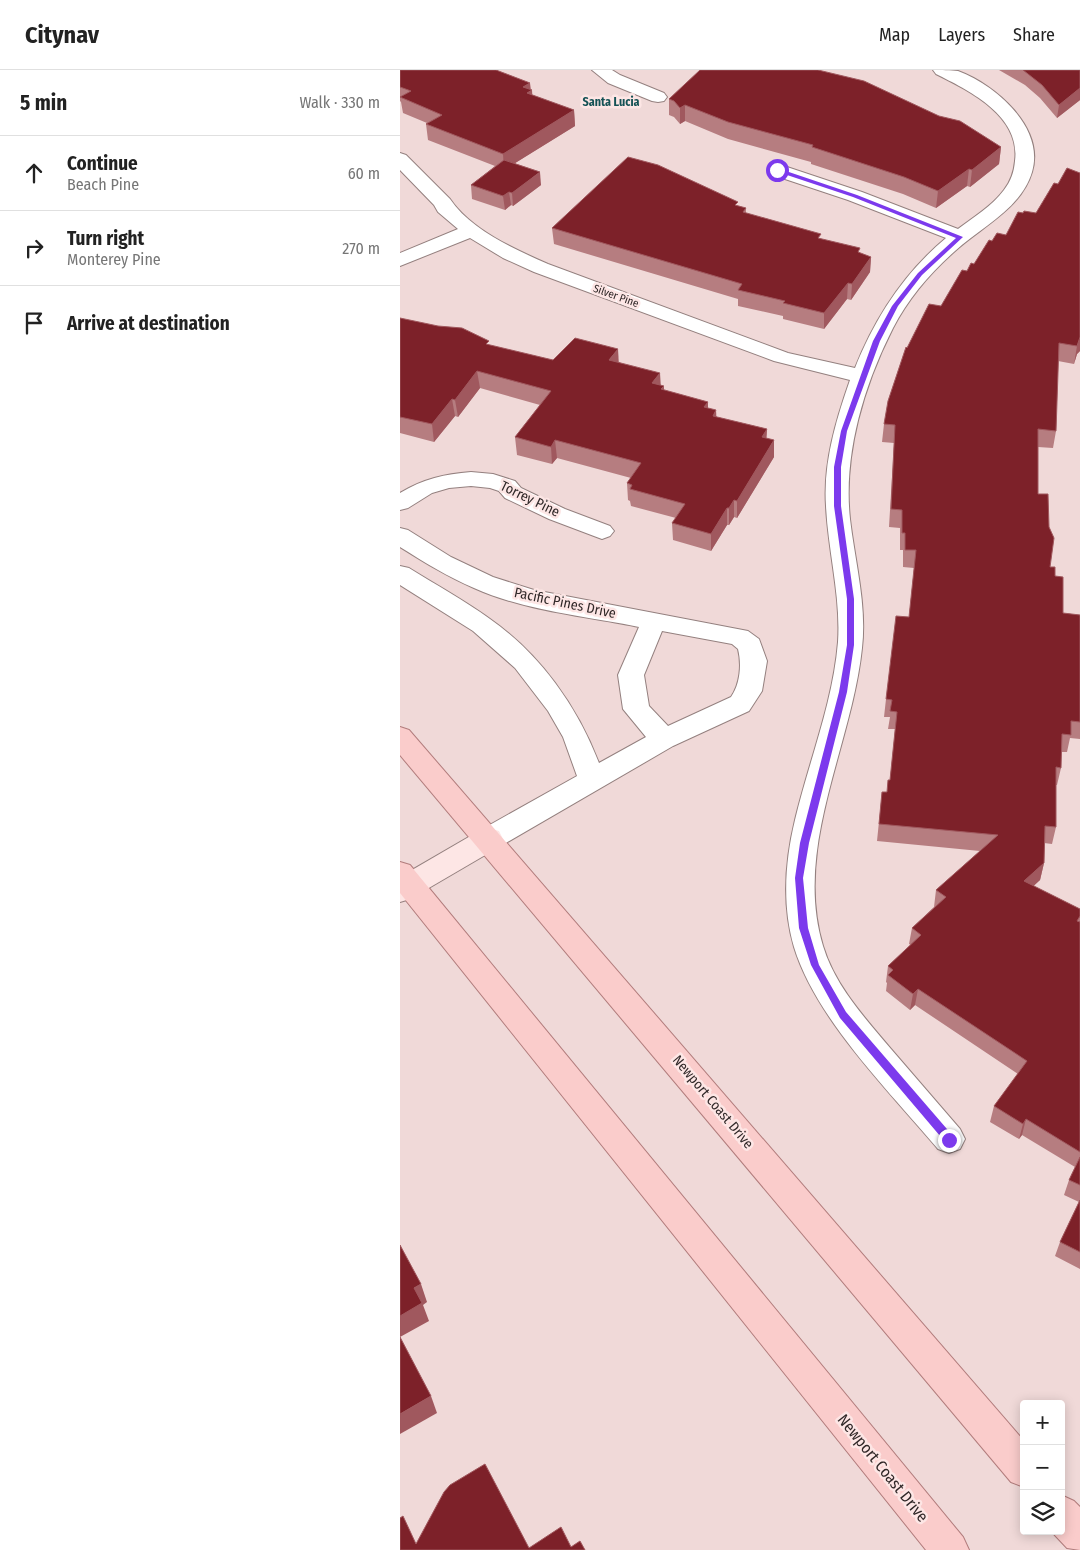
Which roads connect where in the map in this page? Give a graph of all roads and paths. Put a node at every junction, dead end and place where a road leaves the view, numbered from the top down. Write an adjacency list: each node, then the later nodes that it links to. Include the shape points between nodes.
1 (601, 70): 3 (street, via 614,79)
2 (942, 70): 7 (street, via 987,94 1003,108 1015,123 1025,155 1022,172 1002,204)
3 (658, 97)
4 (400, 159): 6 (street, Silver Pine, via 445,208)
5 (777, 170): 7 (street)
6 (471, 230): 8 (street); 9 (street, Silver Pine, via 541,268 769,353)
7 (960, 237): 9 (street, via 920,274 896,306 876,341)
8 (400, 260)
9 (864, 376): 20 (street, via 844,431 838,467 838,506 850,599 850,645 843,692 804,843 799,878 804,928 815,965 843,1015)
10 (400, 503): 11 (street, Torrey Pine, via 424,488 447,481 471,479 493,482 507,486 513,493 557,514)
11 (602, 531)
12 (400, 536): 14 (street, Pacific Pines Drive, via 443,563 484,583 532,598)
13 (400, 574): 17 (street, via 482,625 524,662 558,705 576,737)
14 (654, 621): 16 (street, via 631,675 636,709); 16 (street, Pacific Pines Drive, via 738,637 750,645 754,661 749,691 740,704)
15 (400, 737): 18 (main road, Newport Coast Drive)
16 (664, 739): 17 (street, Pacific Pines Drive)
17 (592, 779): 18 (street, Pacific Pines Drive)
18 (490, 839): 19 (street); 21 (main road, Newport Coast Drive)
19 (403, 883): 24 (main road, Newport Coast Drive)
20 (949, 1140)
21 (1020, 1465)
22 (1065, 1518): 23 (main road)
23 (1080, 1535)
24 (950, 1550)

